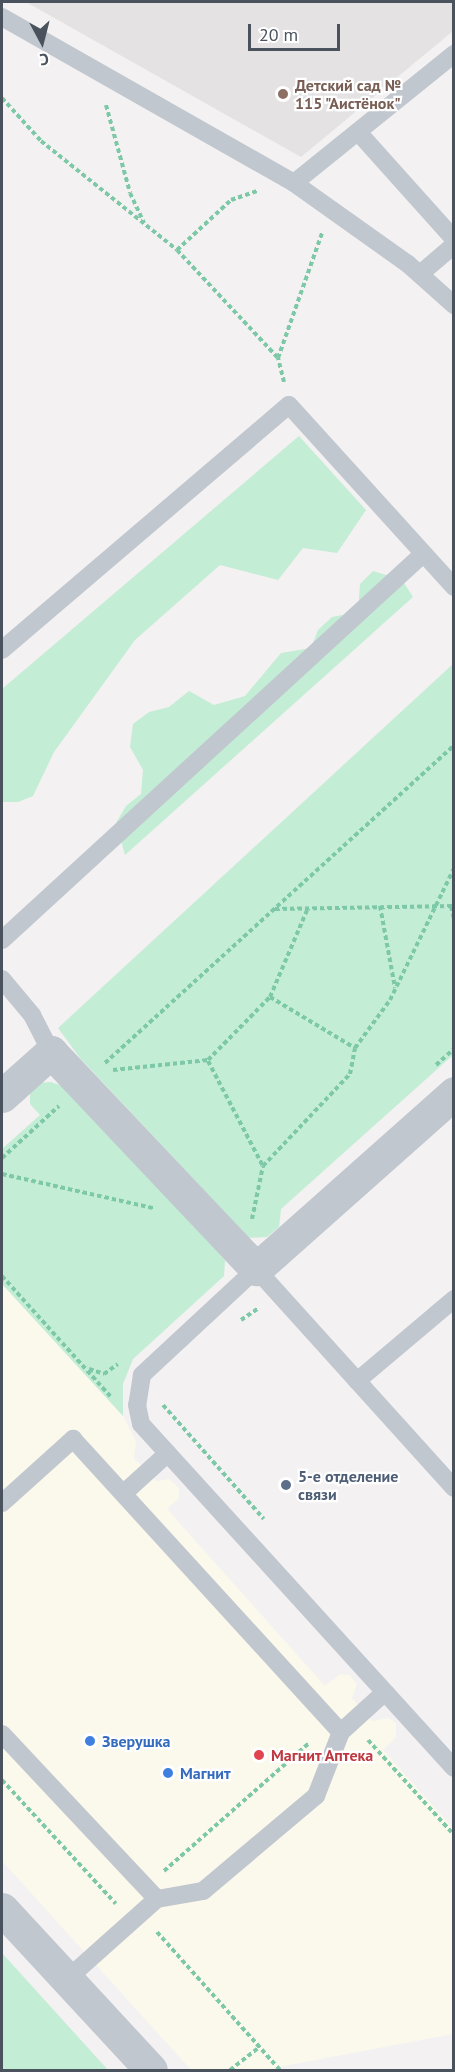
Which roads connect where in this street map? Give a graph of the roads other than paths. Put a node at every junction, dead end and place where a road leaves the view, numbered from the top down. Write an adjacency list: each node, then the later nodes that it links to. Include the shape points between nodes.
1 (2, 17): 4 (lane)
2 (453, 54): 3 (lane)
3 (358, 132): 4 (lane); 5 (lane)
4 (294, 183): 7 (lane)
5 (453, 239)
6 (453, 245): 7 (lane)
7 (420, 274): 8 (lane)
8 (453, 305)
9 (423, 554): 10 (lane); 11 (lane, via 290,405); 12 (lane)
10 (453, 588)
11 (2, 650)
12 (2, 940)
13 (2, 976): 14 (lane, via 32,1015)
14 (51, 1052): 16 (street); 17 (street, via 92,1079)
15 (453, 1093): 17 (street)
16 (2, 1096)
17 (256, 1269): 19 (lane); 20 (lane, via 142,1375 137,1391 138,1415)
18 (453, 1299): 19 (lane)
19 (357, 1381): 21 (lane)
20 (168, 1453): 22 (lane); 24 (lane)
21 (453, 1488)
22 (124, 1493): 23 (lane, via 73,1439); 25 (lane)
23 (2, 1503)
24 (385, 1692): 25 (lane); 27 (lane)
25 (337, 1727): 28 (lane, via 316,1796 203,1891)
26 (2, 1734): 28 (lane)
27 (453, 1768)
28 (151, 1893): 30 (lane, via 135,1918)
29 (2, 1909): 30 (street)
30 (66, 1980): 31 (street)
31 (151, 2070)

